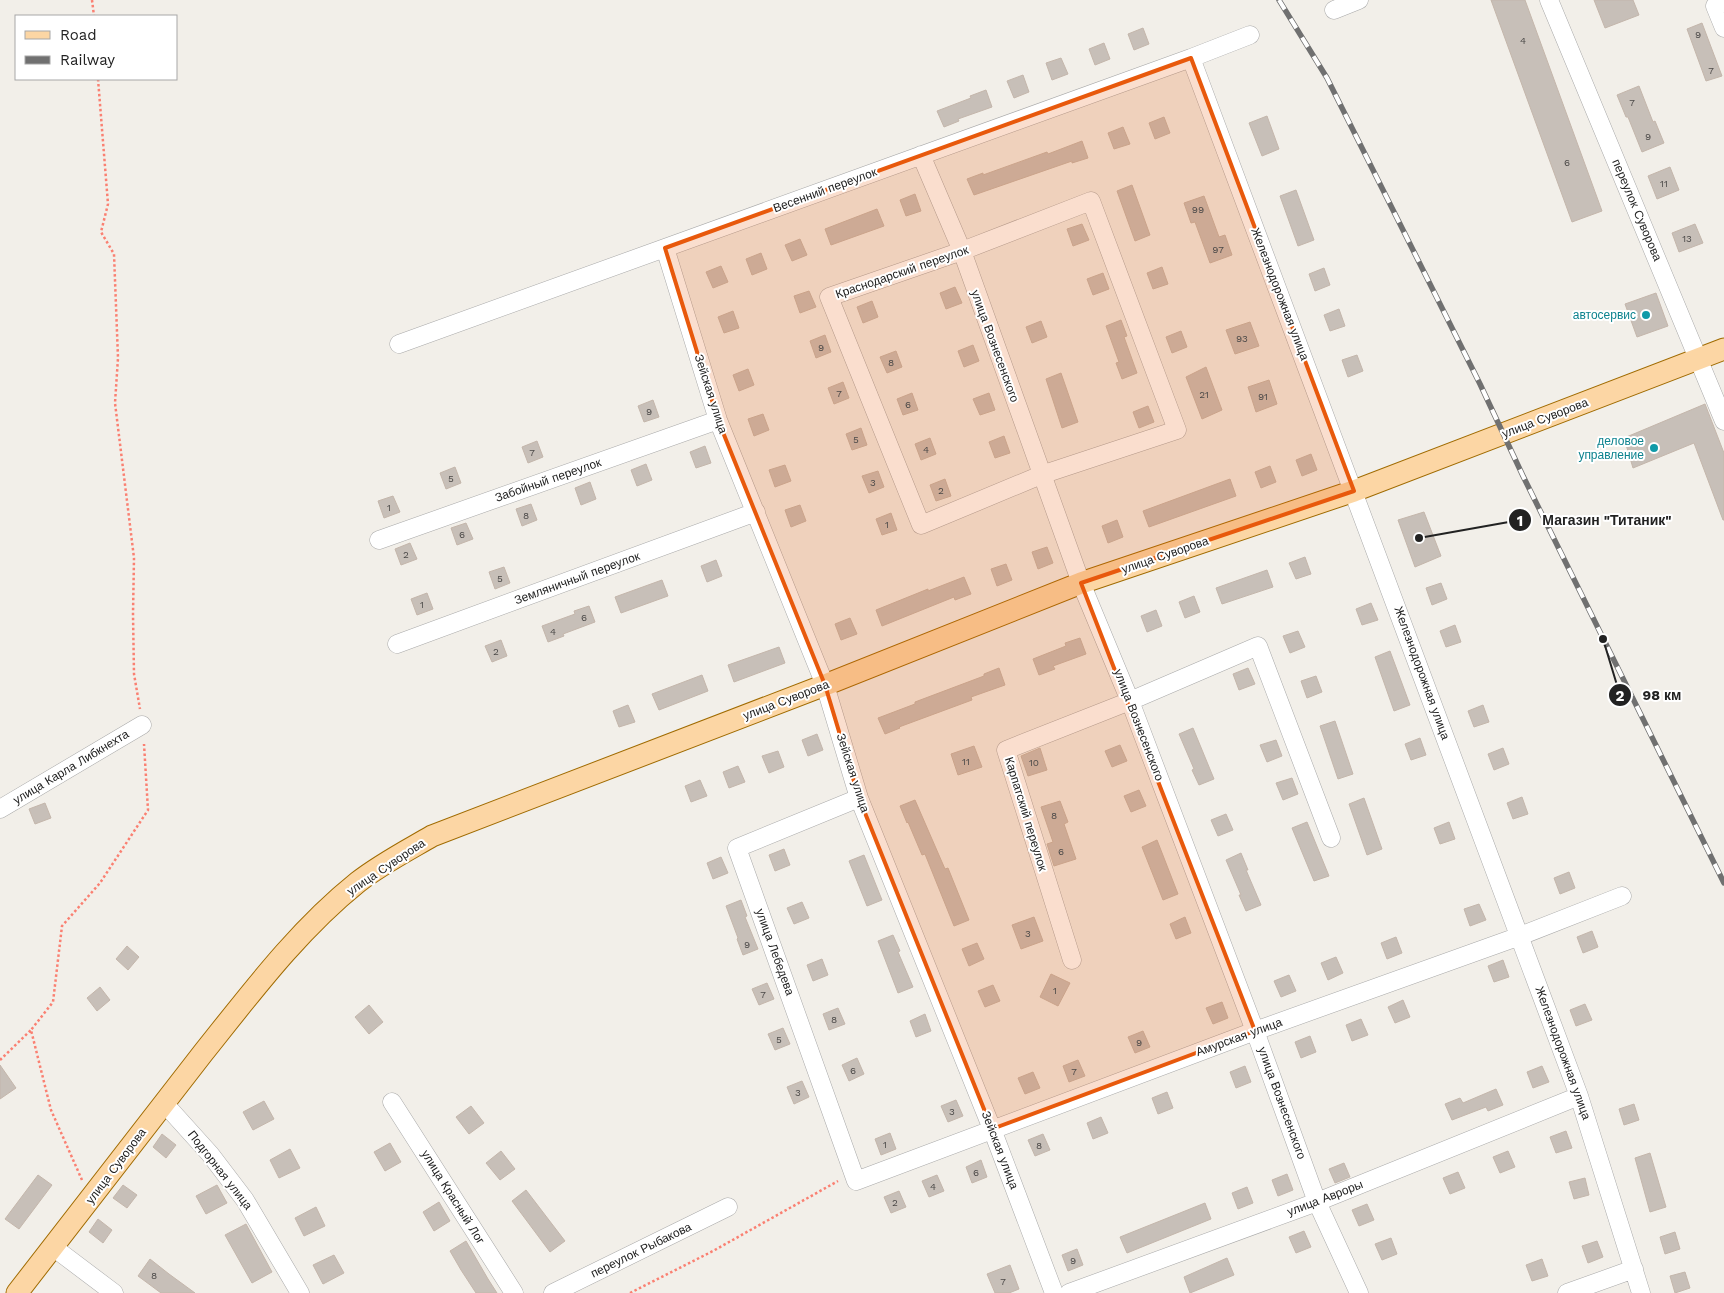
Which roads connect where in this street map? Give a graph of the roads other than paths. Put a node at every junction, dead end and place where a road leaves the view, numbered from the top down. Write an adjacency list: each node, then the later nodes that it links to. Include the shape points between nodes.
1 (1359, 0): 4 (street)
2 (1550, 0): 13 (street, переулок Суворова)
3 (1724, 3): 5 (street, via 1715,6)
4 (1334, 10)
5 (1724, 28)
6 (1250, 35): 7 (street, Весенний переулок)
7 (1191, 58): 8 (street, Весенний переулок); 17 (street, Железнодорожная улица)
8 (921, 155): 9 (street, Весенний переулок); 10 (street, улица Вознесенского)
9 (665, 248): 11 (street, Весенний переулок); 14 (street, Зейская улица)
10 (962, 251): 16 (street, улица Вознесенского); 16 (street, Краснодарский переулок, via 829,298 920,525); 16 (street, Краснодарский переулок, via 1091,201 1177,430)
11 (399, 344)
12 (1724, 349): 13 (main road, улица Суворова)
13 (1699, 358): 15 (street, переулок Суворова); 17 (main road, улица Суворова)
14 (718, 420): 18 (street, Зейская улица); 19 (street, Забойный переулок)
15 (1724, 421)
16 (1041, 475): 20 (street, улица Вознесенского)
17 (1354, 491): 20 (main road, улица Суворова); 29 (street, Железнодорожная улица)
18 (756, 512): 21 (street, Земляничный переулок); 22 (street, Зейская улица)
19 (379, 540)
20 (1081, 583): 22 (main road, улица Суворова); 23 (street, улица Вознесенского)
21 (397, 644)
22 (824, 685): 25 (street, Зейская улица); 34 (main road, улица Суворова, via 432,836 392,860 359,881 296,940)
23 (1130, 701): 27 (street, Карпатский переулок, via 1258,646); 30 (street, Карпатский переулок, via 1006,750); 31 (street, улица Вознесенского)
24 (142, 724): 26 (street, улица Карла Либкнехта)
25 (860, 798): 35 (street, Зейская улица); 36 (street, улица Лебедева, via 738,848)
26 (0, 809)
27 (1331, 838)
28 (1622, 896): 29 (street, Амурская улица)
29 (1520, 936): 31 (street, Амурская улица); 32 (street, Железнодорожная улица)
30 (1072, 960)
31 (1256, 1031): 35 (street, Амурская улица); 37 (street, улица Вознесенского)
32 (1579, 1096): 37 (street, улица Авроры); 40 (street, Железнодорожная улица)
33 (392, 1102): 44 (street, улица Красный Лог)
34 (164, 1103): 39 (main road, улица Суворова); 43 (street, Подгорная улица, via 210,1154 245,1200)
35 (992, 1129): 36 (street, Амурская улица); 46 (street, Зейская улица)
36 (856, 1180)
37 (1317, 1202): 47 (street, улица Авроры); 48 (street, улица Вознесенского)
38 (728, 1207): 45 (street, переулок Рыбакова)
39 (53, 1247): 41 (main road, улица Суворова); 42 (street)
40 (1634, 1269): 49 (street); 50 (street, Железнодорожная улица)
41 (17, 1293)
42 (114, 1293)
43 (300, 1293)
44 (514, 1293)
45 (553, 1293)
46 (1054, 1293)
47 (1069, 1293)
48 (1359, 1293)
49 (1567, 1293)
50 (1641, 1293)

